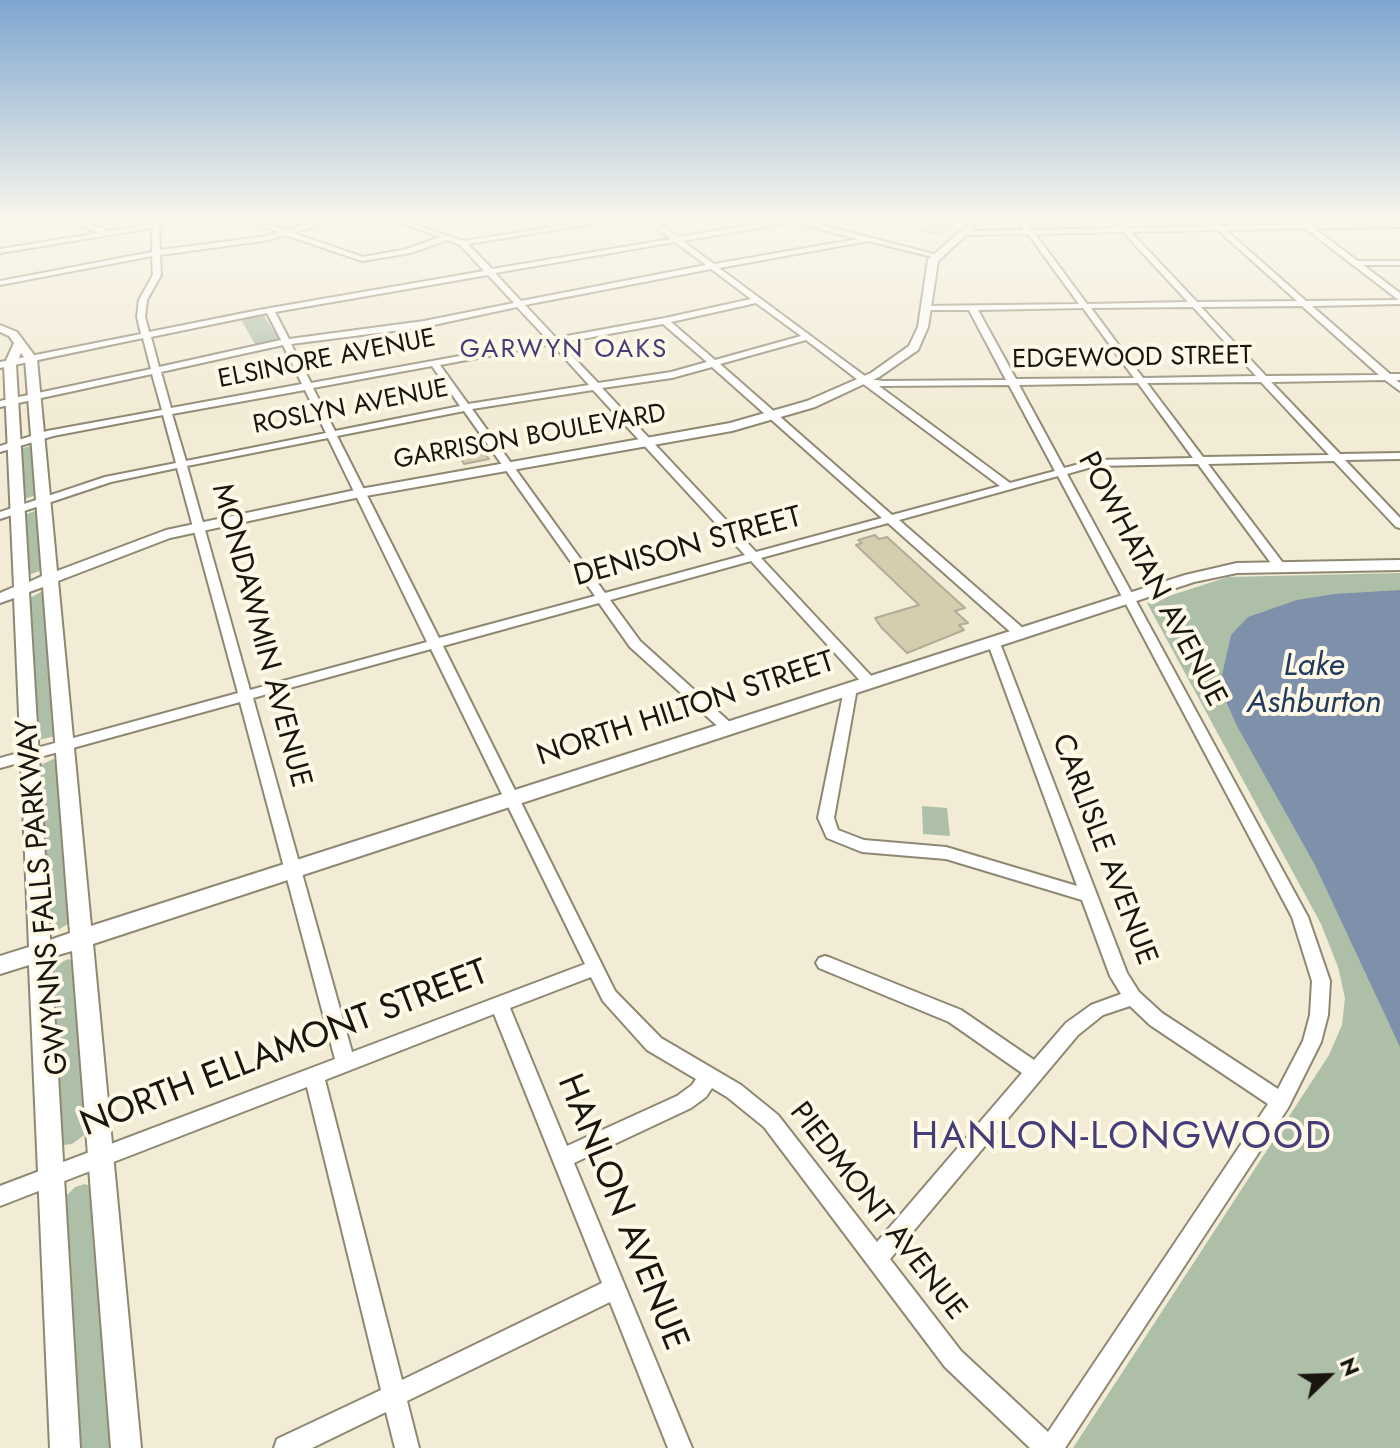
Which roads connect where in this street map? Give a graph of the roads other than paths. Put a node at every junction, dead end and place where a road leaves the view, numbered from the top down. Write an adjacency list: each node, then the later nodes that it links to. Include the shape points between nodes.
1 (151, 287): 22 (street, MONDAWMIN AVENUE, via 141,305)
2 (410, 287): 19 (street)
3 (503, 287): 14 (street)
4 (610, 287): 14 (street)
5 (740, 287): 11 (street)
6 (929, 287): 18 (main road, GARRISON BOULEVARD)
7 (1071, 287): 16 (street)
8 (1178, 287): 15 (street)
9 (1286, 287): 13 (street)
10 (1384, 287): 12 (main road)
11 (758, 300): 20 (street, ELSINORE AVENUE); 23 (street)
12 (1400, 300): 13 (street)
13 (1304, 303): 15 (street); 32 (street)
14 (519, 304): 24 (street); 25 (street, via 398,328)
15 (1195, 305): 16 (street); 34 (street)
16 (1085, 306): 17 (street); 36 (street)
17 (972, 307): 18 (street); 37 (street, POWHATAN AVENUE)
18 (926, 308): 35 (main road, GARRISON BOULEVARD, via 914,348)
19 (270, 310): 22 (street); 25 (street, PIEDMONT AVENUE)
20 (665, 321): 24 (street, ELSINORE AVENUE); 30 (street)
21 (0, 328): 26 (main road)
22 (146, 335): 27 (street); 31 (street, MONDAWMIN AVENUE)
23 (808, 337): 30 (street, ROSLYN AVENUE); 35 (street)
24 (554, 341): 28 (street, ELSINORE AVENUE); 39 (street)
25 (285, 342): 31 (street); 38 (street, PIEDMONT AVENUE)
26 (19, 344): 27 (main road); 29 (main road, GWYNNS FALLS PARKWAY)
27 (31, 359): 29 (street); 41 (main road, GWYNNS FALLS PARKWAY)
28 (434, 363): 38 (street, ELSINORE AVENUE); 43 (street)
29 (5, 364): 42 (main road, GWYNNS FALLS PARKWAY)
30 (715, 365): 39 (street, ROSLYN AVENUE); 45 (street)
31 (156, 370): 41 (street); 44 (street, MONDAWMIN AVENUE)
32 (1387, 377): 33 (street, EDGEWOOD STREET); 34 (street, EDGEWOOD STREET); 40 (street)
33 (1400, 377)
34 (1264, 379): 36 (street, EDGEWOOD STREET); 51 (street)
35 (865, 381): 37 (street, EDGEWOOD STREET); 45 (main road, GARRISON BOULEVARD); 56 (street)
36 (1141, 381): 37 (street, EDGEWOOD STREET); 52 (street)
37 (1013, 382): 55 (street, POWHATAN AVENUE)
38 (308, 387): 44 (street, ELSINORE AVENUE); 46 (street, PIEDMONT AVENUE)
39 (596, 387): 43 (street, ROSLYN AVENUE); 48 (street)
40 (1400, 388)
41 (34, 396): 42 (street); 47 (main road, GWYNNS FALLS PARKWAY)
42 (6, 403): 49 (main road, GWYNNS FALLS PARKWAY)
43 (466, 408): 46 (street, ROSLYN AVENUE); 54 (street)
44 (167, 412): 47 (street, ELSINORE AVENUE); 53 (street, MONDAWMIN AVENUE)
45 (773, 416): 48 (main road, GARRISON BOULEVARD); 61 (street)
46 (332, 435): 53 (street, ROSLYN AVENUE); 57 (street, PIEDMONT AVENUE)
47 (38, 437): 49 (street, ELSINORE AVENUE); 58 (main road, GWYNNS FALLS PARKWAY)
48 (647, 442): 54 (main road, GARRISON BOULEVARD); 64 (street)
49 (7, 447): 59 (main road, GWYNNS FALLS PARKWAY)
50 (1400, 456): 51 (street, DENISON STREET)
51 (1337, 457): 52 (street, DENISON STREET); 62 (street)
52 (1200, 460): 55 (street, DENISON STREET, via 1104,462); 66 (street)
53 (182, 465): 58 (street, ROSLYN AVENUE, via 92,483); 63 (street, MONDAWMIN AVENUE)
54 (509, 467): 57 (main road, GARRISON BOULEVARD); 70 (street)
55 (1061, 472): 56 (street, DENISON STREET); 71 (street, POWHATAN AVENUE)
56 (1008, 487): 61 (street, DENISON STREET)
57 (360, 493): 63 (main road, GARRISON BOULEVARD); 74 (street, PIEDMONT AVENUE)
58 (44, 500): 59 (street, ROSLYN AVENUE); 67 (main road, GWYNNS FALLS PARKWAY)
59 (18, 509): 60 (street, ROSLYN AVENUE); 68 (main road, GWYNNS FALLS PARKWAY)
60 (0, 516)
61 (891, 519): 64 (street, DENISON STREET); 72 (street)
62 (1400, 525)
63 (199, 527): 67 (main road, GARRISON BOULEVARD, via 153,538); 77 (street, MONDAWMIN AVENUE)
64 (753, 557): 70 (street, DENISON STREET); 75 (street)
65 (1400, 565): 66 (main road, NORTH HILTON STREET)
66 (1280, 567): 71 (main road, NORTH HILTON STREET, via 1209,573)
67 (49, 579): 68 (main road, GARRISON BOULEVARD); 79 (main road, GWYNNS FALLS PARKWAY)
68 (22, 590): 69 (main road, GARRISON BOULEVARD); 80 (main road, GWYNNS FALLS PARKWAY)
69 (0, 598)
70 (602, 598): 74 (street, DENISON STREET); 78 (street, via 642,652)
71 (1128, 598): 72 (main road, NORTH HILTON STREET); 96 (street, POWHATAN AVENUE, via 1300,917 1321,981 1312,1042)
72 (1020, 633): 73 (main road, NORTH HILTON STREET)
73 (993, 641): 75 (main road, NORTH HILTON STREET); 84 (street, CARLISLE AVENUE)
74 (435, 644): 77 (street, DENISON STREET); 82 (street, PIEDMONT AVENUE)
75 (869, 682): 76 (main road, NORTH HILTON STREET)
76 (850, 688): 78 (main road, NORTH HILTON STREET); 84 (street, via 826,818 832,834 862,846 946,853)
77 (245, 696): 79 (street, DENISON STREET); 83 (street, MONDAWMIN AVENUE)
78 (728, 728): 82 (main road, NORTH HILTON STREET)
79 (64, 746): 80 (street, DENISON STREET); 85 (main road, GWYNNS FALLS PARKWAY)
80 (32, 754): 81 (street, DENISON STREET); 86 (main road, GWYNNS FALLS PARKWAY)
81 (0, 763)
82 (511, 798): 83 (main road, NORTH HILTON STREET); 89 (street, PIEDMONT AVENUE)
83 (293, 869): 85 (main road, NORTH HILTON STREET); 92 (street, MONDAWMIN AVENUE)
84 (1087, 895): 90 (street, CARLISLE AVENUE, via 1114,966)
85 (82, 939): 86 (main road, NORTH HILTON STREET); 97 (main road, GWYNNS FALLS PARKWAY)
86 (41, 952): 88 (main road, NORTH HILTON STREET); 99 (main road, GWYNNS FALLS PARKWAY)
87 (825, 963): 93 (street, via 955,1016)
88 (0, 965)
89 (594, 968): 91 (street, NORTH ELLAMONT STREET); 95 (street, PIEDMONT AVENUE, via 609,996 640,1031 670,1056)
90 (1133, 997): 93 (street, via 1087,1017); 96 (street, CARLISLE AVENUE, via 1183,1039)
91 (499, 1004): 92 (street, NORTH ELLAMONT STREET); 98 (street, HANLON AVENUE)
92 (346, 1063): 94 (street, NORTH ELLAMONT STREET)
93 (1034, 1071): 101 (street)
94 (314, 1075): 97 (street, NORTH ELLAMONT STREET); 103 (street)
95 (709, 1076): 98 (street, via 684,1102); 101 (street, PIEDMONT AVENUE, via 771,1121)
96 (1281, 1102): 109 (street, POWHATAN AVENUE)
97 (102, 1157): 99 (street, NORTH ELLAMONT STREET); 105 (main road, GWYNNS FALLS PARKWAY)
98 (562, 1158): 102 (street, HANLON AVENUE)
99 (51, 1177): 100 (street, NORTH ELLAMONT STREET); 104 (main road, GWYNNS FALLS PARKWAY)
100 (0, 1196)
101 (876, 1259): 109 (street, PIEDMONT AVENUE, via 953,1359)
102 (615, 1288): 103 (street); 108 (street, HANLON AVENUE)
103 (394, 1396): 106 (street); 107 (street)
104 (65, 1448)
105 (126, 1448)
106 (286, 1448)
107 (407, 1448)
108 (680, 1448)
109 (1049, 1448)

